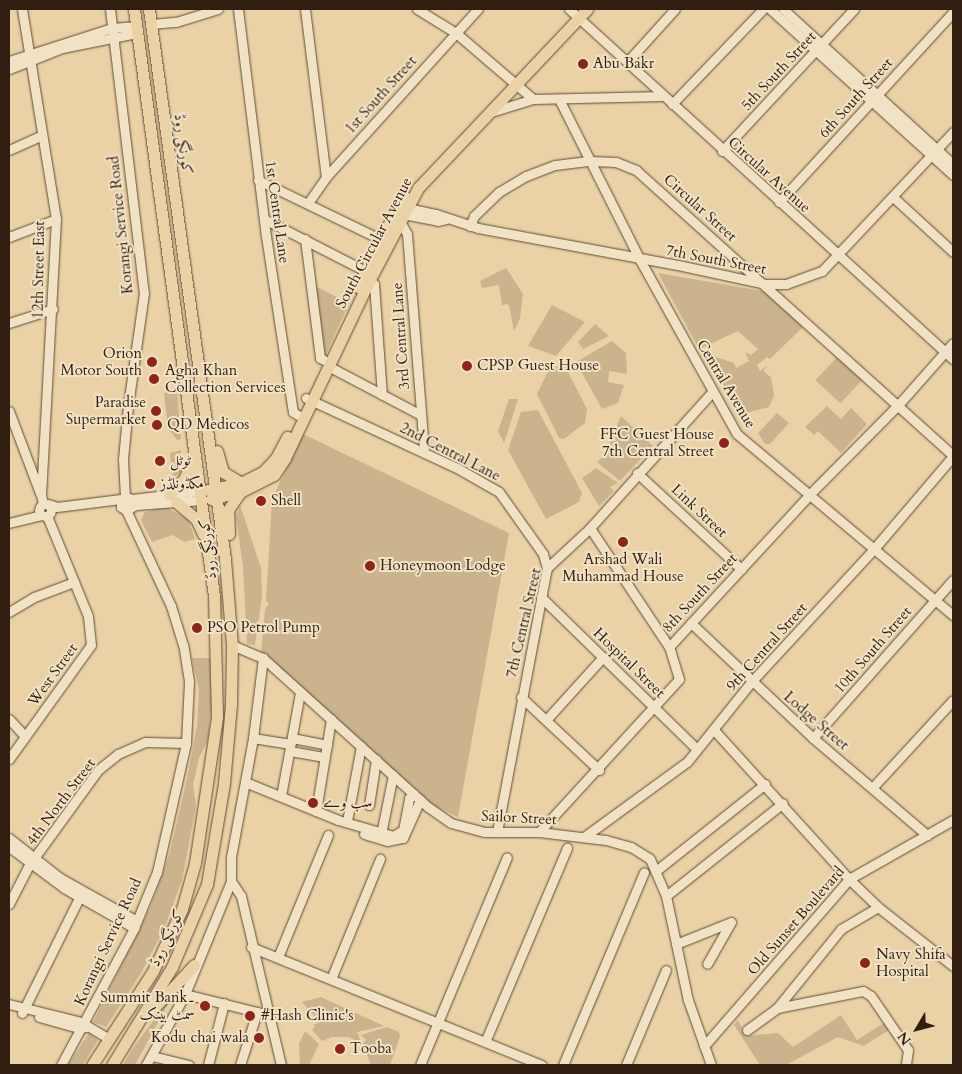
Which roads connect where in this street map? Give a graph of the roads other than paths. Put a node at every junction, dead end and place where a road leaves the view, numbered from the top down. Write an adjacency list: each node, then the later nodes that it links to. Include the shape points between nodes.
1 (22, 9): 23 (street, 12th Street East)
2 (110, 9): 19 (street, Korangi Service Road)
3 (134, 9): 18 (main road, کورنگی روڈ)
4 (149, 9): 17 (main road, کورنگی روڈ)
5 (218, 9): 17 (street, via 176,22)
6 (238, 9): 43 (street, 1st Central Lane)
7 (305, 9): 42 (street)
8 (417, 9): 20 (street)
9 (478, 9): 20 (street, 1st South Street)
10 (675, 9): 25 (street)
11 (763, 9): 32 (street)
12 (770, 9): 22 (street)
13 (783, 9): 21 (street)
14 (854, 9): 21 (street, 5th South Street)
15 (578, 12): 25 (street, Circular Avenue); 27 (main road, South Circular Avenue)
16 (953, 12): 31 (street, 6th South Street)
17 (151, 24): 67 (main road, کورنگی روڈ)
18 (137, 30): 19 (street); 74 (main road, کورنگی روڈ)
19 (112, 32): 23 (street); 82 (street, Korangi Service Road, via 144,294 123,459)
20 (456, 33): 27 (street); 42 (street, 1st South Street)
21 (823, 44): 22 (street, 5th South Street); 31 (street)
22 (816, 52): 31 (street); 37 (street, 5th South Street)
23 (30, 56): 24 (street); 26 (street); 35 (street, 12th Street East)
24 (9, 60)
25 (628, 61): 28 (street, Circular Avenue)
26 (9, 68)
27 (514, 83): 29 (street); 33 (main road, South Circular Avenue); 53 (main road, South Circular Avenue, via 410,190)
28 (663, 96): 30 (street); 32 (street, Circular Avenue)
29 (533, 99): 30 (street); 33 (street)
30 (559, 99): 39 (street, Central Avenue)
31 (876, 99): 38 (street); 45 (street, 6th South Street)
32 (672, 104): 37 (street, Circular Avenue)
33 (490, 112): 47 (main road, South Circular Avenue, via 418,188)
34 (953, 132): 38 (street, 7th South Street)
35 (40, 136): 36 (street); 48 (street, 12th Street East)
36 (9, 150)
37 (722, 151): 45 (street, Circular Avenue)
38 (934, 152): 40 (street); 41 (street); 44 (street, 7th South Street)
39 (590, 161): 50 (street, Circular Street, via 555,165 526,176 499,192 474,216); 56 (street, Central Avenue); 58 (street, Circular Street, via 616,162 636,170)
40 (953, 164)
41 (953, 175)
42 (326, 177): 46 (street, 1st South Street)
43 (258, 180): 46 (street); 49 (street, 1st Central Lane)
44 (893, 197): 54 (street); 55 (street, 7th South Street)
45 (779, 202): 55 (street, Circular Avenue)
46 (308, 203): 53 (street)
47 (403, 214): 50 (street, 7th South Street, via 436,214); 57 (main road, South Circular Avenue); 72 (street, 3rd Central Lane)
48 (56, 219): 51 (street); 59 (street, 12th Street East)
49 (264, 219): 52 (street); 71 (street, 1st Central Lane, via 293,412)
50 (470, 226): 56 (street, 7th South Street)
51 (9, 237)
52 (305, 239): 57 (street); 64 (street, via 320,358)
53 (380, 239): 57 (main road, South Circular Avenue)
54 (953, 252)
55 (838, 256): 58 (street, 7th South Street, via 822,271 801,282); 62 (street, Circular Avenue)
56 (640, 260): 58 (street, 7th South Street); 65 (street, Central Avenue)
57 (367, 276): 64 (main road, South Circular Avenue); 66 (street, via 374,284)
58 (765, 284): 69 (street, Circular Street)
59 (53, 309): 60 (street); 83 (street, 12th Street East)
60 (9, 323)
61 (953, 343): 62 (street)
62 (945, 352): 63 (street, Circular Avenue); 69 (street, 8th South Street)
63 (953, 359)
64 (326, 363): 66 (street); 68 (main road, South Circular Avenue)
65 (712, 392): 76 (street, 7th Central Street); 79 (street, Central Avenue, via 737,434)
66 (382, 395): 72 (street)
67 (202, 398): 77 (main road, via 211,411 220,466); 78 (main road, کورنگی روڈ)
68 (308, 400): 71 (main road, South Circular Avenue); 73 (street, 2nd Central Lane); 77 (main road, South Circular Avenue, via 285,458 274,475)
69 (900, 404): 75 (street, Circular Street); 79 (street, 8th South Street)
70 (9, 411): 83 (street, West Street)
71 (298, 415): 77 (main road, South Circular Avenue, via 273,463)
72 (421, 415): 73 (street, 3rd Central Lane)
73 (424, 452): 90 (street, 2nd Central Lane, via 499,492 542,554)
74 (195, 456): 80 (main road, کورنگی روڈ); 81 (main road)
75 (953, 456): 88 (street, 9th Central Street)
76 (638, 473): 86 (street, 7th Central Street); 91 (street, Link Street)
77 (240, 487): 78 (main road, South Circular Avenue); 89 (main road, via 228,510 229,537)
78 (216, 494): 80 (main road, South Circular Avenue); 89 (main road, کورنگی روڈ)
79 (810, 494): 88 (street, Central Avenue); 91 (street, 8th South Street)
80 (201, 495): 81 (street); 87 (main road, کورنگی روڈ)
81 (173, 498): 82 (street); 87 (main road, via 196,518)
82 (125, 503): 83 (street, via 58,511); 115 (street, Korangi Service Road, via 171,606 183,645 189,681)
83 (44, 508): 84 (street); 85 (street); 93 (street, West Street)
84 (9, 518)
85 (9, 523)
86 (590, 528): 90 (street, 7th Central Street); 100 (street)
87 (206, 538): 180 (main road, کورنگی روڈ, via 214,596 217,717 191,884 153,971)
88 (873, 550): 95 (street, Central Avenue); 103 (street, 9th Central Street)
89 (225, 559): 99 (main road, کورنگی روڈ)
90 (547, 568): 94 (street, 7th Central Street)
91 (741, 569): 98 (street, 8th South Street)
92 (953, 580): 95 (street, 10th South Street)
93 (74, 582): 96 (street, via 34,597); 112 (street, West Street, via 88,616 91,645)
94 (541, 597): 102 (street, Hospital Street); 105 (street, 7th Central Street)
95 (935, 601): 97 (street, Central Avenue); 114 (street, 10th South Street)
96 (9, 612)
97 (953, 615)
98 (691, 623): 100 (street, 8th South Street); 103 (street, Lodge Street)
99 (232, 645): 101 (street, Sailor Street); 175 (main road, کورنگی روڈ, via 228,752 207,884 192,925)
100 (669, 647): 107 (street, 8th South Street, via 679,679)
101 (263, 658): 104 (street, Sailor Street); 113 (street)
102 (602, 658): 107 (street, Hospital Street); 110 (street)
103 (752, 682): 111 (street, 9th Central Street); 114 (street, Lodge Street)
104 (300, 692): 109 (street, Sailor Street); 116 (street)
105 (521, 698): 110 (street); 137 (street, 7th Central Street)
106 (953, 700): 127 (street)
107 (654, 707): 119 (street, Hospital Street); 123 (street, 8th South Street)
108 (9, 719): 112 (street)
109 (331, 719): 117 (street); 118 (street, Sailor Street)
110 (546, 720): 123 (street)
111 (714, 730): 119 (street, 9th Central Street); 126 (street)
112 (25, 736): 121 (street, West Street)
113 (253, 738): 116 (street); 125 (street)
114 (814, 738): 127 (street, Lodge Street)
115 (186, 742): 148 (street, 4th North Street, via 145,742 118,754 98,770); 159 (street, Korangi Service Road, via 166,840)
116 (291, 744): 117 (street); 120 (street); 128 (street)
117 (327, 745): 120 (street)
118 (361, 746): 122 (street, Sailor Street); 135 (street)
119 (697, 750): 142 (street, 9th Central Street, via 687,762)
120 (324, 757): 132 (street)
121 (9, 759)
122 (376, 760): 124 (street, Sailor Street); 131 (street)
123 (599, 770): 138 (street, 8th South Street)
124 (392, 775): 129 (street, Sailor Street); 139 (street)
125 (245, 782): 128 (street); 152 (street, via 231,857)
126 (765, 784): 130 (street); 149 (street)
127 (873, 787): 141 (street, Lodge Street)
128 (281, 796): 132 (street)
129 (417, 797): 135 (street, via 407,834 398,841 380,840); 137 (street, Sailor Street, via 451,823); 139 (street, via 409,798 402,830 393,836)
130 (783, 804): 151 (street); 156 (street)
131 (369, 806)
132 (316, 811): 135 (street)
133 (953, 814): 136 (street)
134 (953, 820): 136 (street, Old Sunset Boulevard)
135 (342, 821): 139 (street)
136 (943, 826): 141 (street, Old Sunset Boulevard)
137 (498, 832): 138 (street, Sailor Street)
138 (538, 832): 142 (street, Sailor Street)
139 (381, 834)
140 (328, 835): 162 (street)
141 (927, 835): 151 (street, Old Sunset Boulevard)
142 (584, 837): 149 (street, Sailor Street, via 622,843 639,850)
143 (9, 838): 148 (street)
144 (9, 847): 148 (street)
145 (566, 848): 181 (street)
146 (506, 857): 177 (street)
147 (380, 859): 167 (street)
148 (32, 862): 153 (street); 157 (street, 4th North Street)
149 (657, 870): 156 (street, Sailor Street)
150 (644, 872): 194 (street)
151 (849, 879): 158 (street); 182 (street, Old Sunset Boulevard)
152 (232, 881): 154 (street); 155 (street)
153 (81, 894): 159 (street); 173 (street)
154 (224, 895): 155 (street); 164 (street)
155 (241, 896): 161 (street)
156 (666, 896): 160 (street, Sailor Street)
157 (9, 904)
158 (878, 907): 165 (street); 171 (street, via 841,929)
159 (136, 924): 178 (street, Korangi Service Road)
160 (676, 944): 163 (street, via 731,922); 182 (street, Sailor Street, via 688,1000)
161 (251, 947): 162 (street); 176 (street)
162 (278, 957): 167 (street)
163 (706, 964)
164 (194, 965): 168 (street); 175 (main road)
165 (953, 966)
166 (666, 970): 195 (street)
167 (331, 979): 177 (street)
168 (185, 994): 169 (street); 183 (street)
169 (224, 1003): 174 (street); 189 (street)
170 (9, 1004): 173 (street)
171 (778, 1008): 179 (street); 197 (street, via 866,993 908,1050)
172 (9, 1009): 173 (street)
173 (23, 1010): 178 (street)
174 (257, 1012): 176 (street); 190 (street)
175 (144, 1016): 186 (main road, کورنگی روڈ)
176 (269, 1016): 191 (street)
177 (437, 1022): 181 (street); 192 (street)
178 (84, 1027): 180 (street); 184 (street, Korangi Service Road)
179 (747, 1030)
180 (109, 1039): 185 (main road, کورنگی روڈ)
181 (485, 1042): 193 (street)
182 (704, 1046): 196 (street, Sailor Street)
183 (152, 1056): 187 (street); 188 (street)
184 (61, 1065)
185 (92, 1065)
186 (112, 1065)
187 (146, 1065)
188 (189, 1065)
189 (208, 1065)
190 (240, 1065)
191 (281, 1065)
192 (420, 1065)
193 (542, 1065)
194 (563, 1065)
195 (626, 1065)
196 (711, 1065)
197 (906, 1065)

